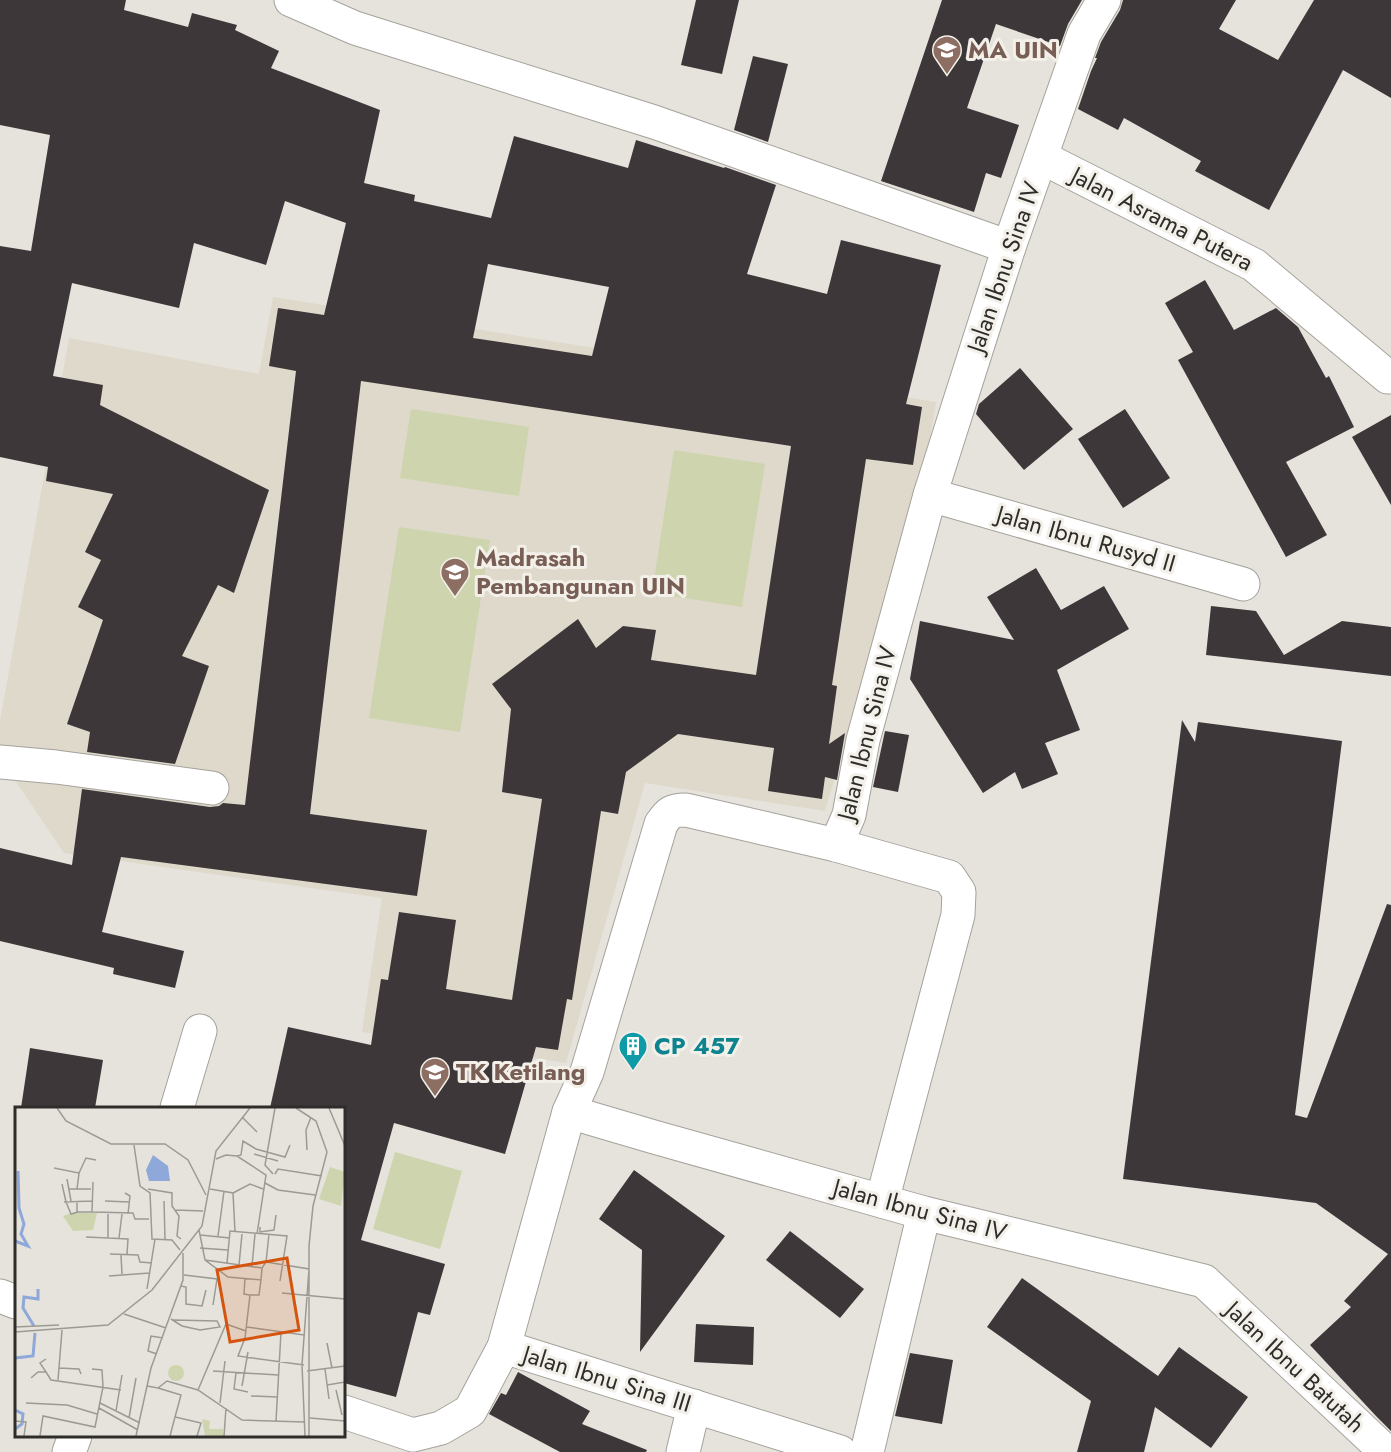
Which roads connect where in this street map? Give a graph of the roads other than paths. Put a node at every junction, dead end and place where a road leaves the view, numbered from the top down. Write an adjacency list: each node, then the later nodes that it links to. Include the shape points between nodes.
1 (291, 0): 3 (street)
2 (1104, 0): 4 (street, Jalan Ibnu Sina IV, via 1084,33)
3 (359, 14): 5 (street)
4 (1041, 157): 5 (street, Jalan Ibnu Sina IV); 6 (street, Jalan Asrama Putera, via 1254,265)
5 (1008, 247): 7 (street, Jalan Ibnu Sina IV)
6 (1391, 377)
7 (930, 495): 8 (street, Jalan Ibnu Rusyd II); 11 (street, Jalan Ibnu Sina IV, via 863,740 849,815)
8 (1243, 584)
9 (0, 762): 10 (street)
10 (212, 788)
11 (836, 844): 14 (street, Jalan Ibnu Sina IV, via 686,810 674,810 667,816 661,824 587,1072); 15 (street, via 949,877 959,892 958,915)
12 (200, 1031): 13 (street)
13 (177, 1107)
14 (570, 1112): 15 (street, Jalan Ibnu Sina IV); 20 (street, Jalan Ibnu Sina IV)
15 (882, 1201): 16 (street, Jalan Ibnu Sina IV)
16 (924, 1213): 17 (street, Jalan Ibnu Sina IV); 28 (street)
17 (1204, 1281): 29 (street, Jalan Ibnu Batutah)
18 (0, 1296): 19 (street)
19 (15, 1302)
20 (504, 1347): 21 (street, Jalan Ibnu Sina III); 24 (street, Jalan Ibnu Sina III, via 470,1411)
21 (694, 1406): 26 (street); 27 (street, Jalan Ibnu Sina III)
22 (345, 1412): 24 (street, Jalan Ibnu Sina III)
23 (75, 1437): 25 (street)
24 (411, 1443)
25 (69, 1452)
26 (682, 1452)
27 (840, 1452)
28 (867, 1452)
29 (1386, 1452)

